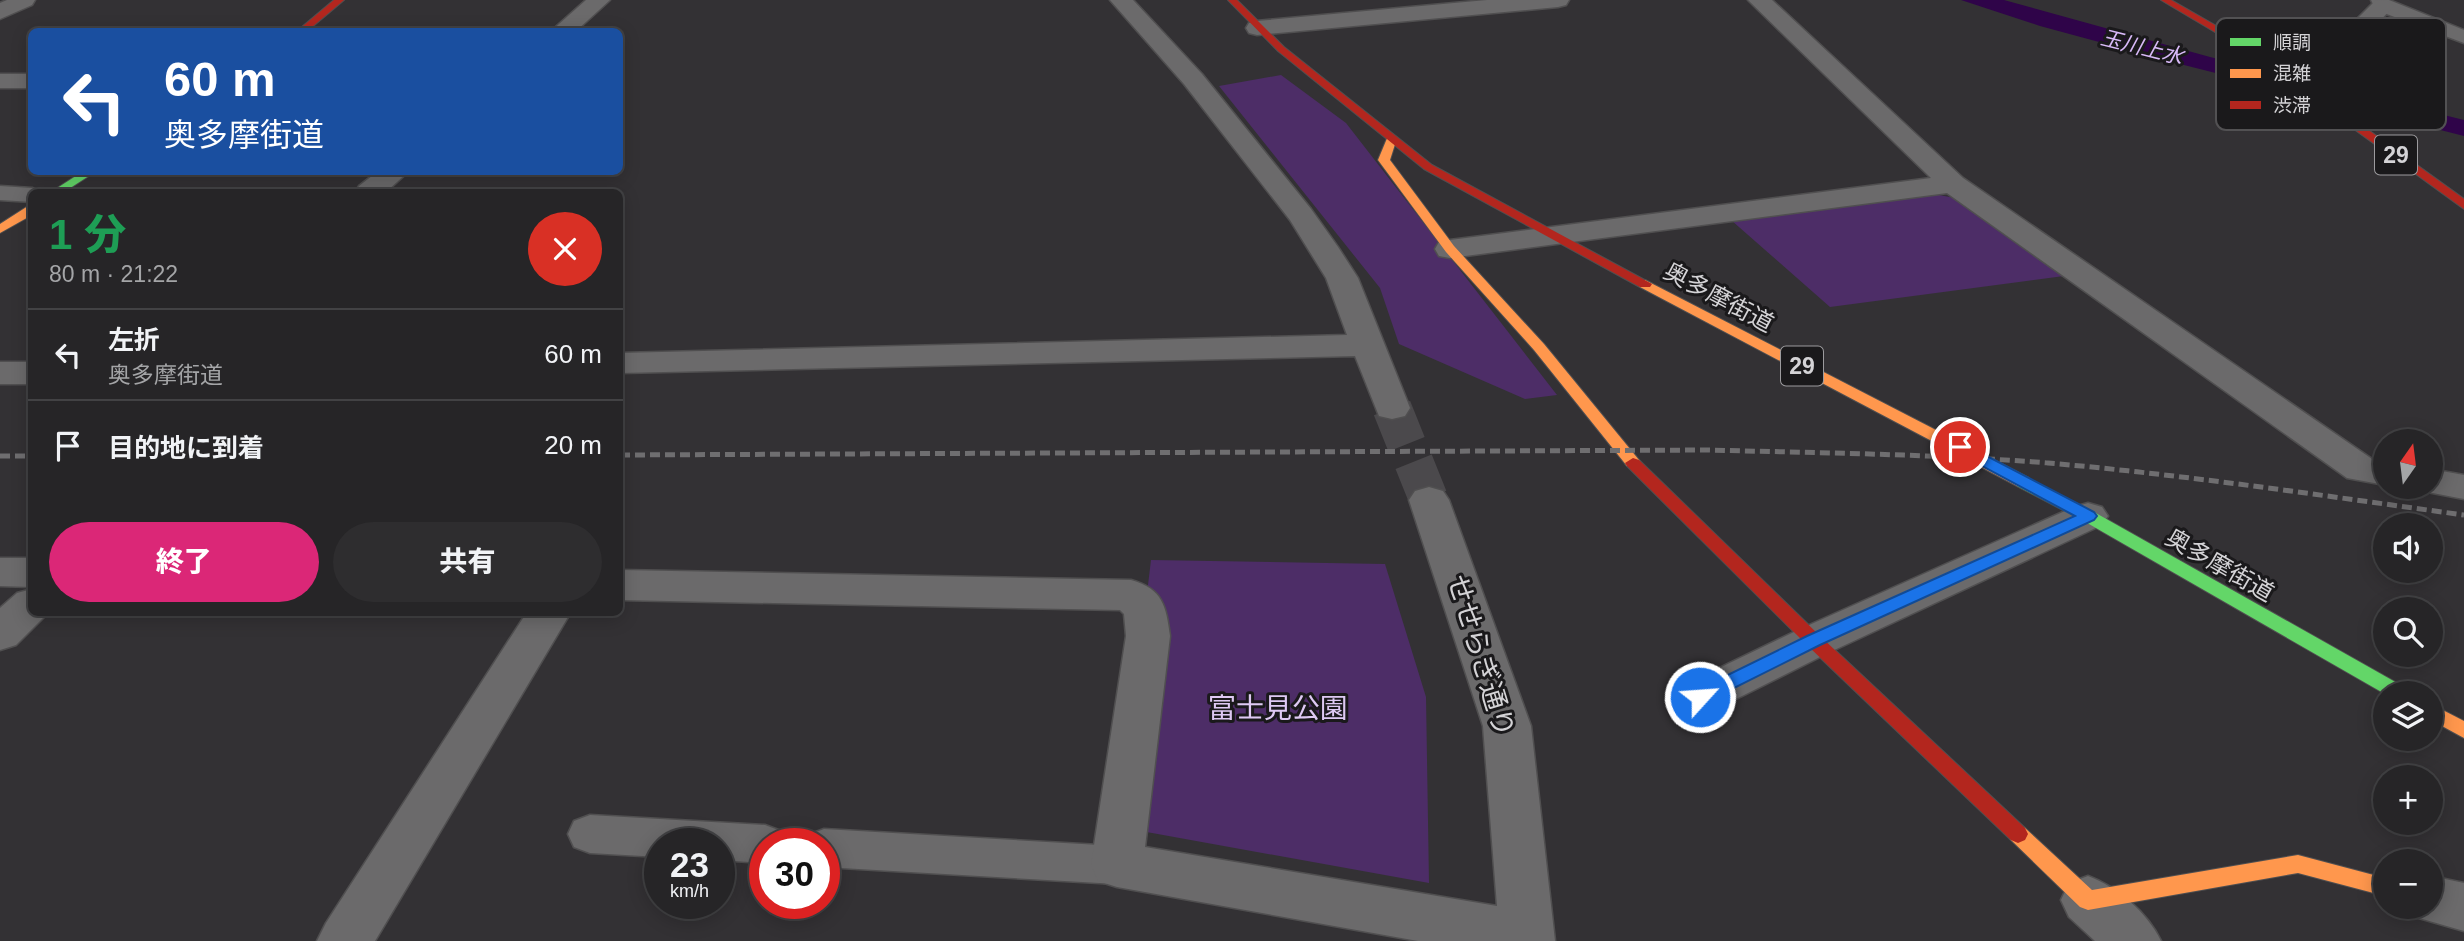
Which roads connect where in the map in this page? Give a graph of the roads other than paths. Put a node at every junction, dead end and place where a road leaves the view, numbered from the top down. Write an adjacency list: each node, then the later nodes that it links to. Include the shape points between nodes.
1 (24, 0): 10 (street)
2 (340, 0): 13 (main road)
3 (599, 0): 14 (street)
4 (1121, 0): 35 (street, via 1193,79 1301,215 1342,278)
5 (1232, 0): 15 (main road, 奥多摩街道 / 29)
6 (1558, 0): 15 (street)
7 (1759, 0): 25 (street)
8 (2165, 0): 16 (main road, 29)
9 (2381, 3): 11 (street); 12 (lane)
10 (0, 12)
11 (2368, 18)
12 (2418, 18)
13 (305, 28)
14 (566, 28)
15 (1257, 28): 22 (main road, 奥多摩街道 / 29)
16 (2216, 28)
17 (2446, 30): 18 (lane)
18 (2464, 37)
19 (0, 80): 20 (street)
20 (28, 80)
21 (2360, 130): 30 (main road, 29)
22 (1392, 138): 33 (main road, 奥多摩街道 / 29, via 1428,167); 34 (main road, via 1384,160)
23 (84, 175): 26 (main road)
24 (390, 175): 27 (street)
25 (1953, 184): 33 (street); 40 (street, via 2361,469)
26 (62, 189)
27 (373, 189)
28 (0, 193): 29 (lane)
29 (28, 195)
30 (2464, 205)
31 (28, 212): 32 (main road)
32 (0, 229)
33 (1558, 235): 34 (street); 44 (main road, 奥多摩街道 / 29)
34 (1450, 248): 51 (main road, via 1539,347 1621,452)
35 (1369, 345): 36 (street); 39 (street)
36 (623, 363)
37 (0, 373): 38 (street)
38 (28, 373)
39 (1392, 408)
40 (2373, 471)
41 (2443, 483): 42 (street)
42 (2464, 487)
43 (1429, 500): 64 (street, せせらぎ通り, via 1507,726)
44 (2088, 516): 51 (street); 52 (main road, 奥多摩街道 / 29)
45 (0, 572): 46 (street)
46 (28, 573)
47 (623, 585): 59 (street, via 1131,595 1145,609 1148,636)
48 (28, 608): 50 (street)
49 (548, 616): 65 (street)
50 (0, 634)
51 (1814, 641): 53 (street); 61 (main road)
52 (2378, 681)
53 (1700, 697)
54 (2443, 718): 55 (main road)
55 (2464, 730)
56 (590, 834): 57 (lane)
57 (749, 843)
58 (840, 849): 59 (lane)
59 (1117, 864): 64 (street)
60 (2373, 884): 61 (main road, via 2298,864)
61 (2088, 900): 66 (street)
62 (2443, 902): 63 (street)
63 (2464, 908)
64 (1527, 938)
65 (345, 941)
66 (2133, 941)

